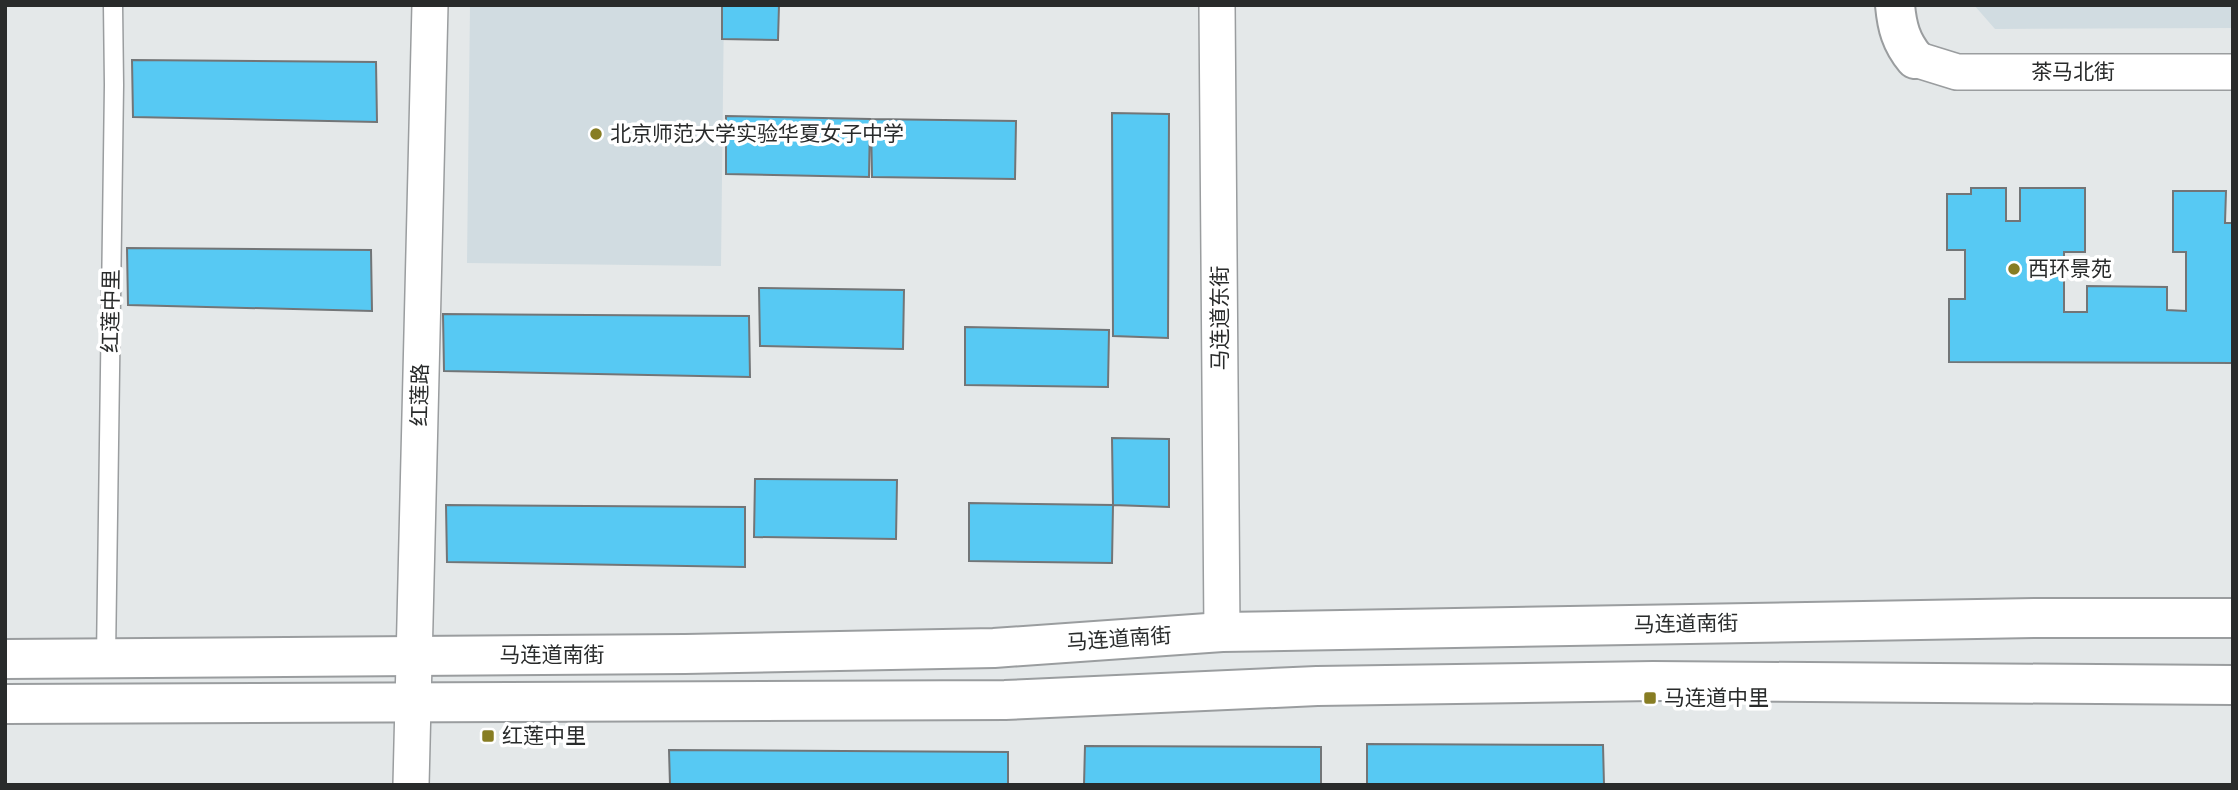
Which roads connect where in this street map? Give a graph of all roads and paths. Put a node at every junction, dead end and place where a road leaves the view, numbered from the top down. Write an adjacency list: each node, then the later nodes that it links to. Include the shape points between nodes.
1 (113, 5): 10 (lane, 红莲中里)
2 (430, 5): 9 (street, 红莲路)
3 (1217, 5): 8 (street, 马连道东街)
4 (1895, 5): 5 (street, via 1897,27)
5 (1915, 59): 6 (street, 茶马北街, via 1957,72)
6 (2233, 72)
7 (2233, 618): 8 (street, 马连道南街)
8 (1222, 632): 9 (street, 马连道南街, via 993,648)
9 (413, 656): 10 (street, 马连道南街); 13 (street, 红莲路)
10 (106, 658): 11 (street, 马连道南街)
11 (5, 659)
12 (2233, 685): 13 (street, via 1653,681 1317,686 1005,700)
13 (412, 702): 14 (street); 15 (street, 红莲路)
14 (5, 704)
15 (411, 785)

